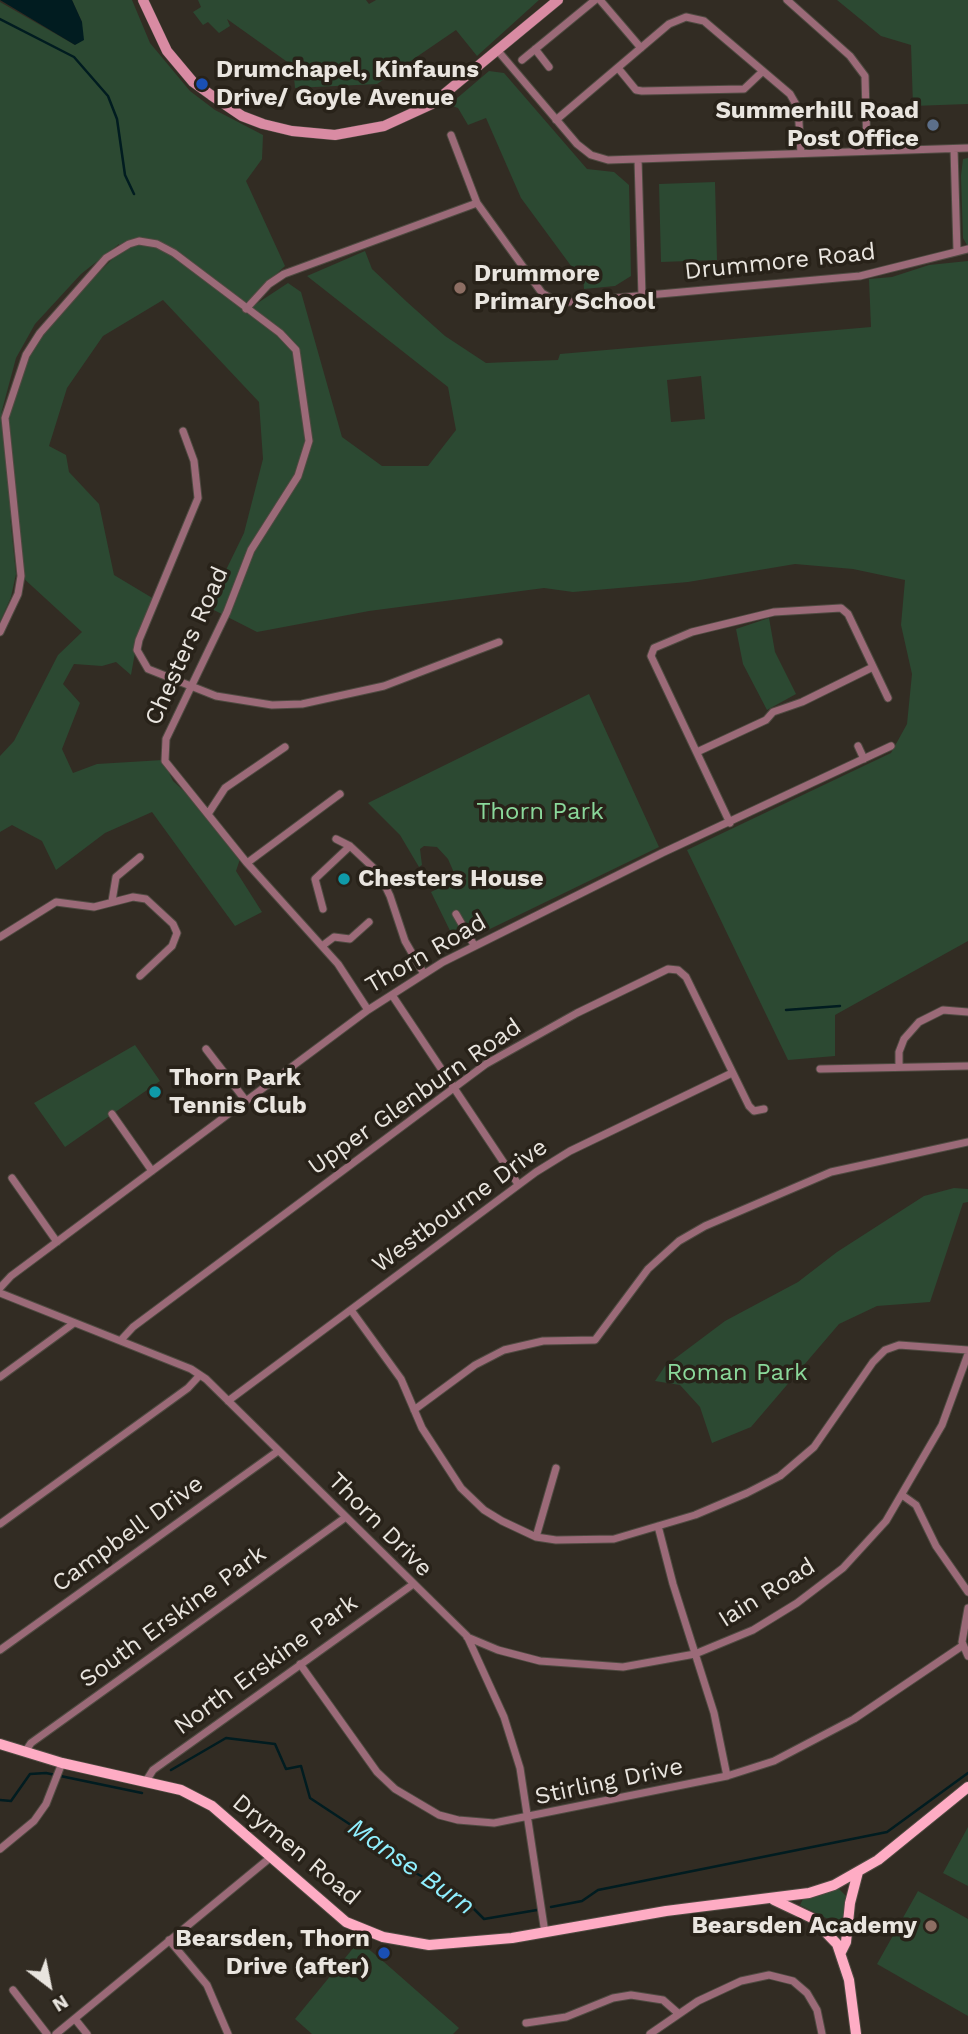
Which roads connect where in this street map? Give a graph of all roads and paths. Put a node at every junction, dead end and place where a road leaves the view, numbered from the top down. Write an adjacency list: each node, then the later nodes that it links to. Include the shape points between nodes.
1 (143, 0): 8 (street, via 167,51 194,82 242,116 292,131 352,134 399,121 443,97)
2 (558, 0): 8 (street)
3 (595, 0): 7 (street)
4 (600, 0): 6 (street)
5 (787, 0): 16 (street, via 850,56 865,76)
6 (641, 48): 11 (street); 12 (street, via 669,24 686,17 704,21)
7 (535, 49): 9 (street); 10 (street)
8 (498, 51): 13 (street)
9 (522, 60)
10 (549, 67)
11 (618, 68): 12 (street, via 642,91 744,89); 13 (street)
12 (762, 72): 18 (street, via 790,94 798,108)
13 (556, 120): 19 (street, via 591,155 608,160)
14 (451, 135): 20 (street, Drummore Road)
15 (968, 148): 17 (street)
16 (867, 149): 17 (street); 18 (street)
17 (954, 149): 22 (street)
18 (801, 153): 19 (street)
19 (638, 159): 23 (street)
20 (477, 203): 23 (street, Drummore Road, via 550,300 567,304); 24 (street, via 284,274)
21 (968, 249): 22 (street, Drummore Road)
22 (957, 250): 23 (street, Drummore Road, via 860,276)
23 (642, 296)
24 (246, 309): 26 (street, Chesters Road, via 174,253 139,241 123,245 106,258 40,333 26,355 5,418 21,576 18,594); 29 (street, Chesters Road, via 296,350 309,441 298,476 251,550)
25 (183, 430): 29 (street, via 194,461 198,498 137,650 148,669)
26 (0, 632)
27 (499, 642): 29 (street, via 384,686 320,702 272,705)
28 (873, 667): 30 (street); 34 (street); 34 (street, via 841,608 774,612 692,632 654,648 651,656)
29 (190, 687): 39 (street, Chesters Road, via 163,752 170,770)
30 (888, 698)
31 (858, 746): 35 (street)
32 (891, 746): 35 (street, Thorn Road)
33 (285, 747): 36 (street)
34 (697, 752): 40 (street)
35 (864, 759): 40 (street, Thorn Road)
36 (260, 766): 37 (street); 39 (street, via 225,788)
37 (267, 774)
38 (340, 794): 44 (street)
39 (208, 814): 44 (street, Chesters Road)
40 (730, 823): 50 (street, Thorn Road)
41 (336, 839): 42 (street)
42 (351, 846): 46 (street, via 314,879); 52 (street, via 379,873 405,941)
43 (141, 857): 45 (street, via 116,877)
44 (247, 863): 51 (street, Chesters Road)
45 (112, 901): 49 (street, via 94,907 66,901 47,907); 53 (street, via 146,899 176,928 172,946)
46 (323, 909)
47 (456, 914): 50 (street)
48 (369, 922): 51 (street, via 350,939 334,934)
49 (0, 937)
50 (474, 945): 52 (street, Thorn Road)
51 (322, 946): 55 (street, Chesters Road)
52 (425, 974): 54 (street, Thorn Road)
53 (140, 976)
54 (392, 995): 55 (street, Thorn Road); 62 (street)
55 (368, 1010): 63 (street, Thorn Road)
56 (968, 1012): 59 (street, via 943,1010 919,1022 904,1039)
57 (206, 1049): 63 (street)
58 (968, 1066): 59 (street)
59 (899, 1067): 60 (street)
60 (820, 1069)
61 (732, 1073): 62 (street, Upper Glenburn Road, via 687,977 668,969 516,1046); 64 (street, Upper Glenburn Road, via 751,1110); 69 (street, Westbourne Drive, via 570,1151)
62 (453, 1088): 69 (street); 74 (street, Upper Glenburn Road, via 132,1327)
63 (246, 1101): 67 (street, Thorn Road)
64 (764, 1109)
65 (111, 1114): 67 (street)
66 (968, 1142): 79 (street, via 831,1172 705,1226 678,1241 648,1269 595,1340 543,1341 504,1350 475,1365)
67 (152, 1171): 70 (street, Thorn Road)
68 (12, 1178): 70 (street)
69 (518, 1184): 72 (street, Westbourne Drive)
70 (57, 1242): 71 (street, Thorn Road)
71 (0, 1291): 73 (street, Thorn Drive)
72 (351, 1310): 78 (street, Westbourne Drive); 79 (street, via 396,1370)
73 (74, 1323): 74 (street, Thorn Drive); 77 (street)
74 (121, 1340): 76 (street, Thorn Drive)
75 (968, 1352): 82 (street, Iain Road, via 942,1425); 85 (street, via 899,1345 885,1350 823,1436 794,1466 707,1511)
76 (200, 1375): 78 (street, Thorn Drive); 84 (street)
77 (0, 1377)
78 (228, 1401): 80 (street, Thorn Drive)
79 (414, 1410): 86 (street, via 466,1494 502,1521)
80 (278, 1451): 83 (street, Thorn Drive); 92 (street, Campbell Drive)
81 (556, 1468): 86 (street)
82 (902, 1495): 88 (street, via 916,1505 936,1546); 93 (street, Iain Road, via 867,1544 823,1584 753,1630)
83 (346, 1517): 87 (street, Thorn Drive); 97 (street, South Erskine Park, via 31,1743)
84 (0, 1524)
85 (658, 1526): 86 (street, via 600,1541); 93 (street)
86 (536, 1536)
87 (412, 1585): 90 (street, Thorn Drive); 95 (street, North Erskine Park)
88 (968, 1592)
89 (968, 1608): 91 (street)
90 (467, 1636): 93 (street, Iain Road, via 511,1654 575,1665 623,1667); 102 (street, Thorn Drive, via 511,1739)
91 (962, 1646): 94 (street); 99 (street, Stirling Drive, via 824,1736)
92 (0, 1650)
93 (695, 1654): 99 (street)
94 (968, 1656)
95 (300, 1664): 100 (street, North Erskine Park, via 153,1770); 102 (street, Stirling Drive, via 377,1772 406,1798 458,1820 494,1824)
96 (0, 1744): 97 (main road, Drymen Road)
97 (25, 1752): 98 (main road, Drymen Road)
98 (61, 1766): 100 (main road, Drymen Road); 103 (street, via 34,1821)
99 (727, 1776): 102 (street, Stirling Drive)
100 (146, 1781): 104 (main road, Drymen Road, via 181,1790 212,1806)
101 (968, 1787): 105 (main road, Drymen Road)
102 (530, 1818): 107 (street, Thorn Drive)
103 (0, 1849)
104 (271, 1857): 107 (main road, Drymen Road, via 346,1922 383,1937 429,1945); 108 (street)
105 (858, 1872): 106 (main road, Drymen Road, via 809,1893); 109 (main road)
106 (774, 1900): 107 (main road, Drymen Road, via 666,1911); 109 (main road, via 821,1924)
107 (545, 1933)
108 (169, 1940): 112 (street); 117 (street, via 207,1985)
109 (841, 1952): 120 (main road, via 852,1991)
110 (13, 1990): 114 (street)
111 (679, 2014): 113 (street, via 663,2000 631,1995 566,2017); 118 (street); 119 (street, via 741,1981 782,1977 807,1993 817,2010)
112 (75, 2019): 115 (street); 116 (street)
113 (526, 2023)
114 (47, 2034)
115 (56, 2034)
116 (88, 2034)
117 (228, 2034)
118 (650, 2034)
119 (822, 2034)
120 (856, 2034)

